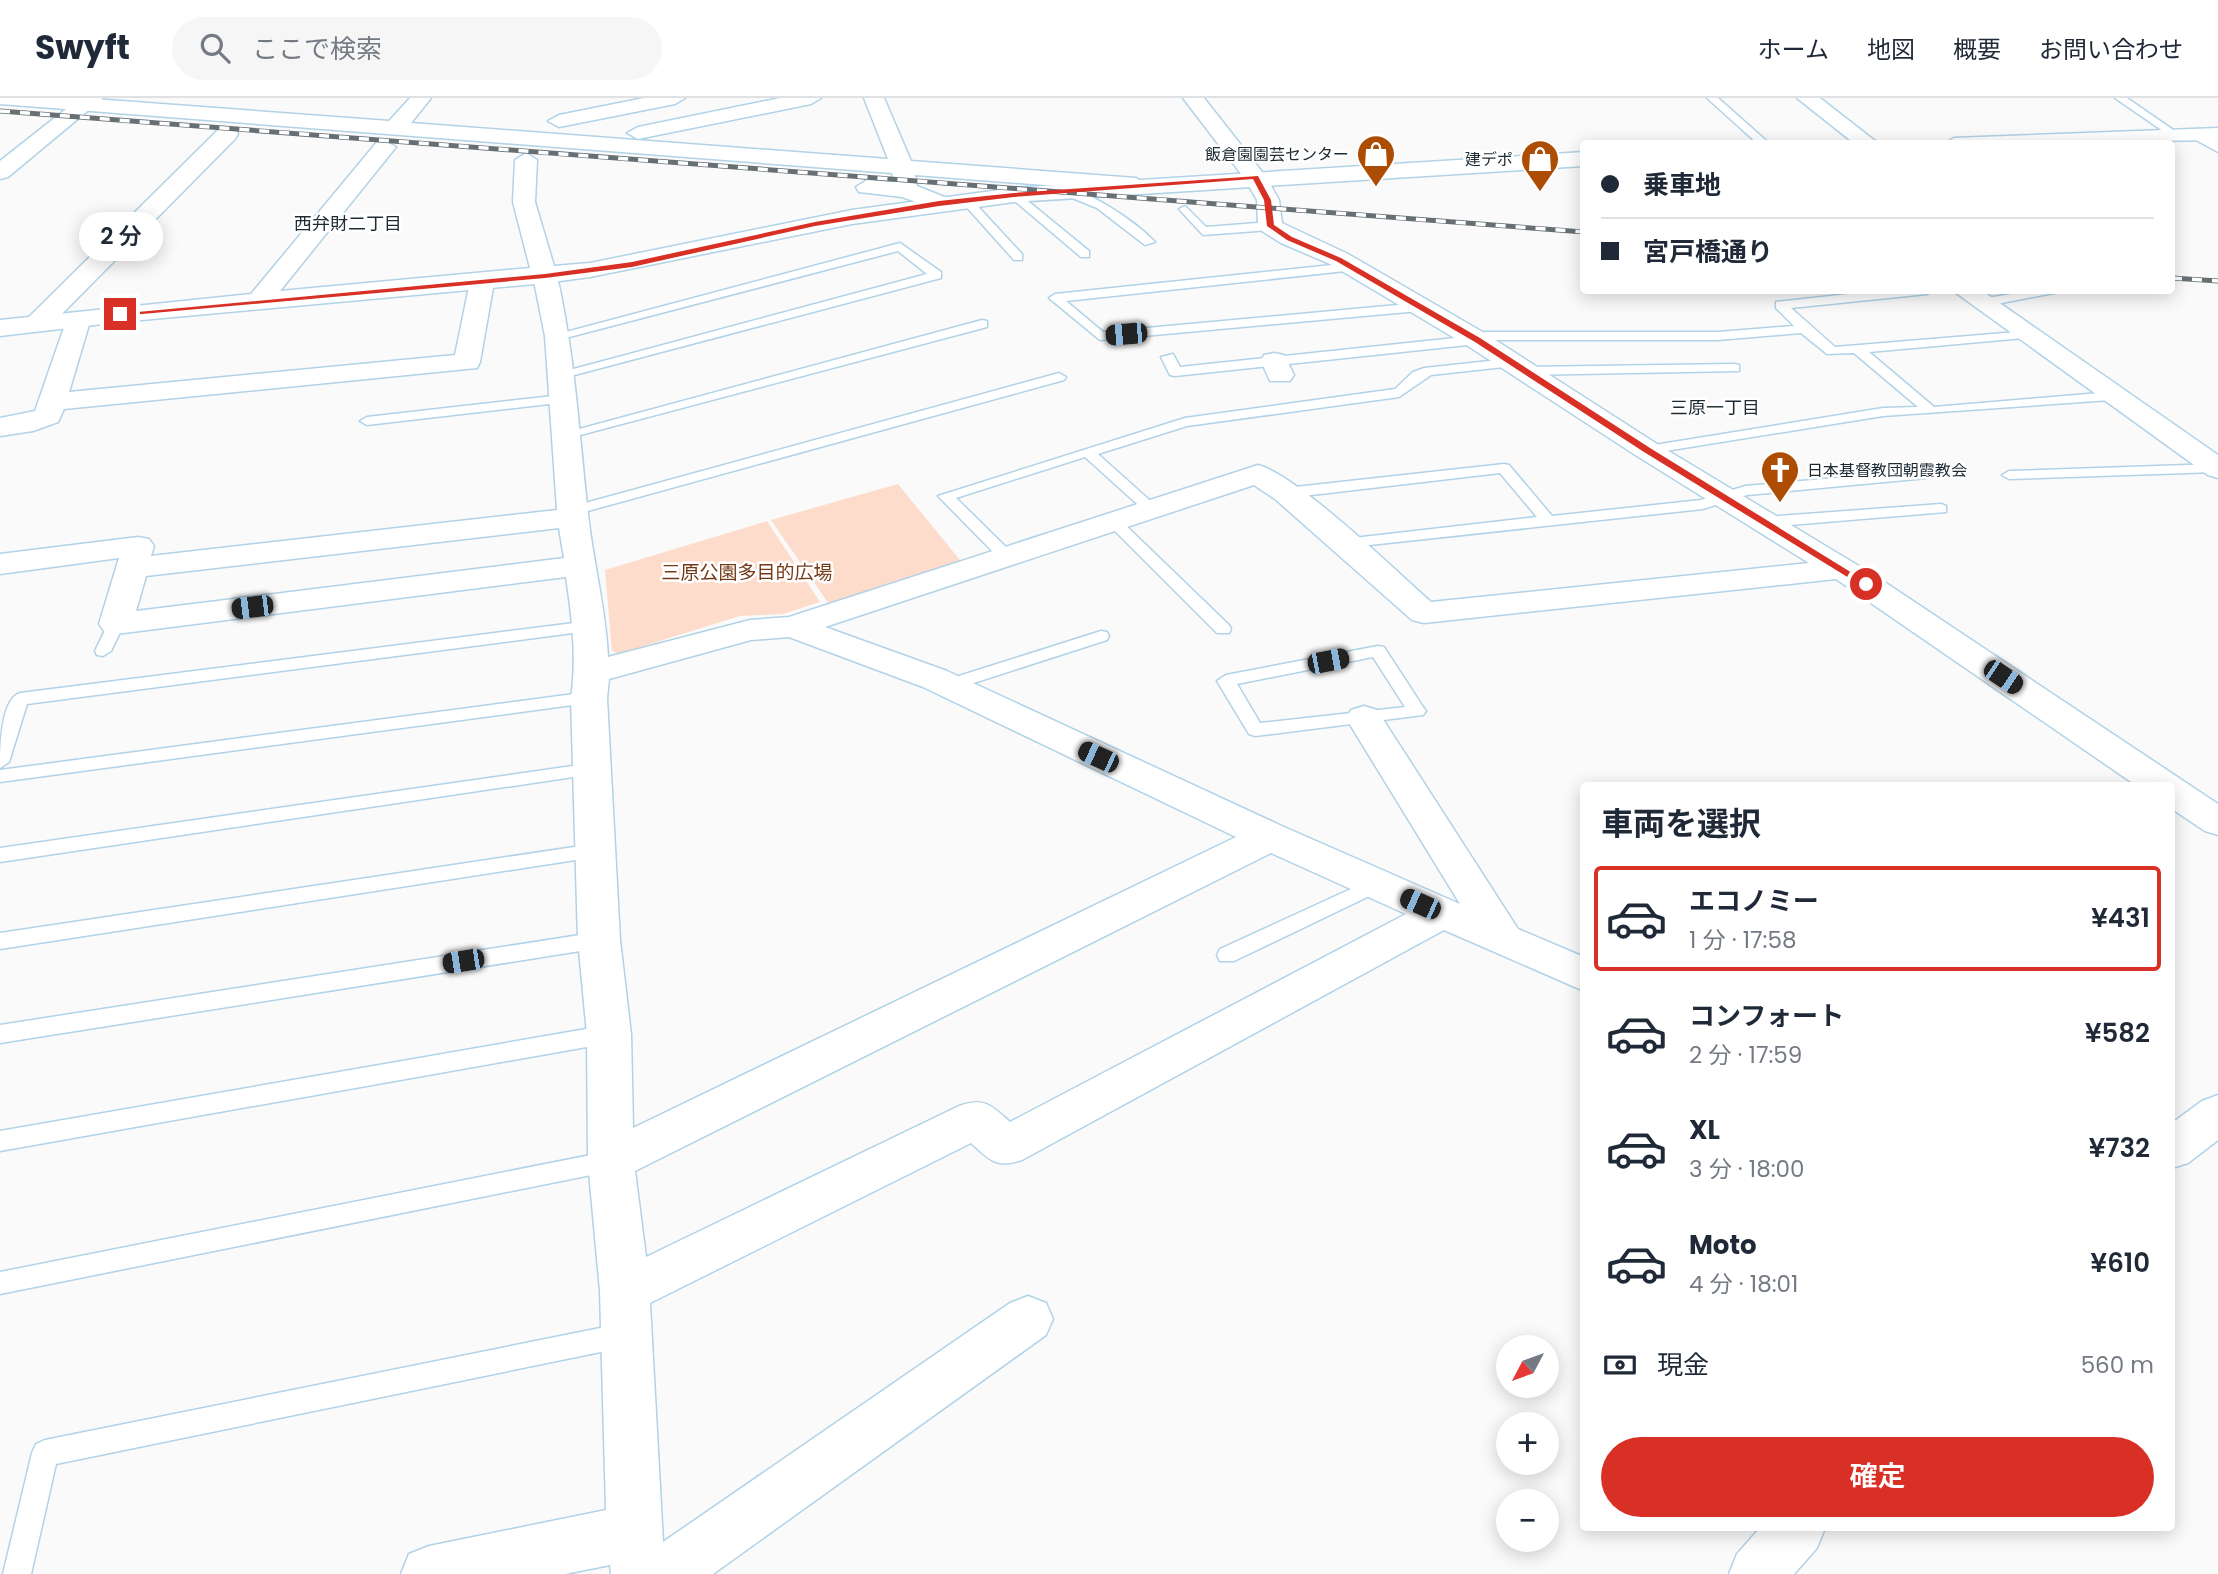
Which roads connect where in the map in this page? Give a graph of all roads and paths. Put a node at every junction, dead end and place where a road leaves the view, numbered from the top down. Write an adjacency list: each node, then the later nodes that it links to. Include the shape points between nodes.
1 (0, 98): 12 (street)
2 (259, 98): 16 (street)
3 (421, 98): 18 (street)
4 (574, 98): 14 (street)
5 (675, 98): 14 (street)
6 (810, 98): 23 (street)
7 (874, 98): 28 (street)
8 (1193, 98): 30 (street)
9 (1712, 98): 20 (lane)
10 (1808, 98): 21 (street)
11 (2120, 98): 17 (lane)
12 (89, 101): 15 (street); 16 (street)
13 (0, 118): 15 (street)
14 (559, 121): 19 (street)
15 (61, 123): 16 (street); 29 (street)
16 (233, 125): 18 (street); 52 (street)
17 (2198, 135): 22 (street); 24 (street)
18 (390, 138): 19 (street); 26 (street); 49 (street)
19 (545, 140): 23 (street); 26 (street)
20 (1760, 140)
21 (1864, 140)
22 (2062, 140)
23 (590, 143): 28 (street)
24 (2218, 146)
25 (1580, 159): 30 (street)
26 (526, 160): 27 (street); 44 (street, via 524,201)
27 (569, 163)
28 (902, 166): 32 (street); 33 (street)
29 (0, 172)
30 (1255, 177): 32 (street); 39 (street, via 1268,200)
31 (839, 185): 33 (street)
32 (1136, 185): 34 (street)
33 (906, 190): 37 (street)
34 (1064, 191): 35 (street); 40 (lane, via 1101,206)
35 (1014, 195): 36 (street); 41 (lane)
36 (967, 201): 37 (street); 42 (lane)
37 (939, 204): 44 (street, via 815,224 632,264)
38 (1185, 209): 39 (lane, via 1203,231)
39 (1270, 226): 43 (street)
40 (1149, 242)
41 (1085, 254)
42 (1018, 257)
43 (1351, 267): 50 (street); 50 (lane, via 1055,298 1100,336)
44 (545, 276): 45 (street); 63 (street)
45 (482, 282): 49 (street); 65 (street, via 467,362)
46 (1888, 294): 55 (lane, via 1781,305)
47 (2012, 294): 48 (lane)
48 (1973, 297): 56 (street)
49 (258, 302): 51 (street)
50 (1419, 307): 57 (street)
51 (78, 318): 52 (street); 65 (street)
52 (38, 323): 54 (street)
53 (982, 324): 63 (lane)
54 (0, 328)
55 (1804, 329): 57 (lane, via 1718,336 1485,336); 58 (lane, via 1832,351)
56 (2024, 334): 58 (lane); 64 (street)
57 (1478, 340): 59 (lane, via 1277,368 1175,372); 60 (street)
58 (1859, 350): 66 (lane)
59 (1168, 357)
60 (1515, 367): 61 (lane); 69 (street); 70 (lane, via 1429,371 1399,393 1185,422)
61 (1734, 368)
62 (1059, 377): 78 (lane)
63 (562, 386): 63 (lane, via 937,275 900,247); 67 (lane); 78 (street)
64 (2111, 396): 66 (lane); 71 (street)
65 (52, 402): 68 (street, via 44,420)
66 (1931, 411): 69 (lane, via 1883,411)
67 (367, 421)
68 (0, 428)
69 (1647, 450): 75 (street)
70 (1088, 452): 76 (lane); 83 (lane, via 946,496)
71 (2217, 469): 73 (lane)
72 (1927, 474): 75 (lane)
73 (2009, 475)
74 (1286, 493): 76 (street, via 1258,474); 79 (lane, via 1504,468); 82 (street)
75 (1726, 496): 79 (lane, via 1703,504); 81 (street)
76 (1151, 509): 80 (street)
77 (1941, 509): 81 (lane)
78 (572, 514): 85 (street); 86 (street)
79 (1548, 521): 82 (lane)
80 (1113, 522): 83 (street); 90 (lane)
81 (1766, 522): 87 (street)
82 (1342, 542): 87 (street, via 1424,612)
83 (1006, 556): 89 (street)
84 (0, 564): 86 (street, via 138,546)
85 (580, 566): 86 (street, via 110,638); 88 (street)
86 (132, 569)
87 (1842, 569): 98 (street)
88 (590, 626): 92 (street); 95 (lane, via 20,698)
89 (792, 627): 92 (street, via 750,630); 93 (street)
90 (1223, 629)
91 (1101, 636): 93 (lane)
92 (590, 685): 96 (street); 97 (lane)
93 (948, 685): 101 (street)
94 (1364, 718): 94 (lane, via 1255,730 1226,681 1378,651 1417,711); 106 (street)
95 (0, 762)
96 (593, 769): 102 (street); 103 (lane)
97 (0, 776)
98 (2158, 782)
99 (2175, 793): 100 (street)
100 (2218, 822)
101 (1269, 837): 104 (street); 116 (street)
102 (594, 851): 107 (street); 108 (lane)
103 (0, 855)
104 (1377, 884): 105 (street); 109 (lane)
105 (1442, 913): 106 (street); 118 (street, via 1006,1146 975,1119)
106 (1503, 939): 110 (street)
107 (598, 940): 111 (lane); 112 (street)
108 (0, 942)
109 (1227, 956)
110 (1580, 973)
111 (0, 1034)
112 (609, 1034): 114 (lane); 116 (street)
113 (2218, 1114): 115 (street)
114 (0, 1140)
115 (2175, 1147)
116 (611, 1161): 117 (lane); 118 (street)
117 (0, 1283)
118 (625, 1291): 120 (street)
119 (1028, 1319): 122 (street)
120 (628, 1335): 122 (street); 123 (lane, via 45,1453)
121 (1794, 1531): 125 (street)
122 (646, 1560): 124 (street)
123 (17, 1574)
124 (429, 1574)
125 (1757, 1574)

